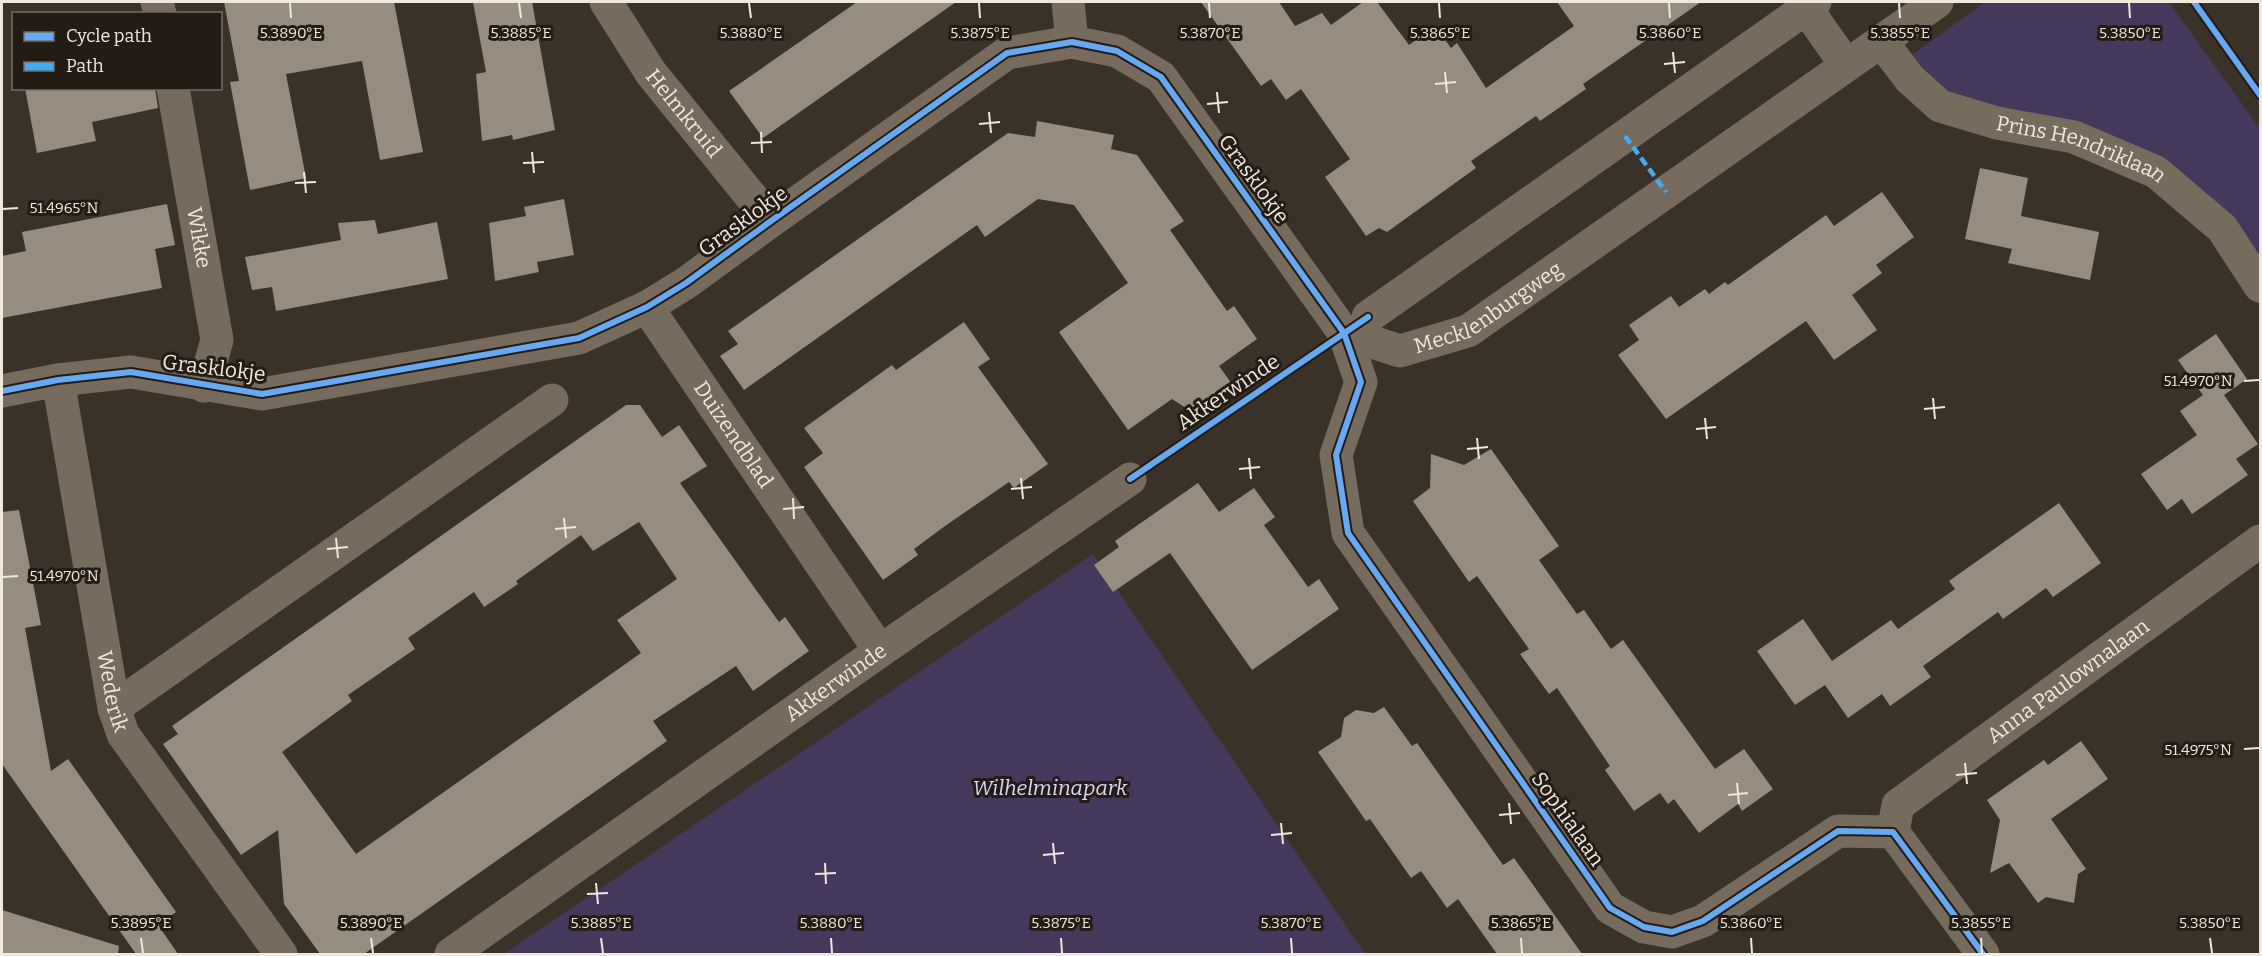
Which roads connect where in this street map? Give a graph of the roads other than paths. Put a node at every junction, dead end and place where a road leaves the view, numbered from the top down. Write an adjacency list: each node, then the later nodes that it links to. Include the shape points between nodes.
1 (606, 2): 9 (street, Helmkruid, via 651,73)
2 (1068, 2): 6 (street)
3 (1937, 2): 5 (street, Mecklenburgweg)
4 (1811, 5): 7 (street); 12 (street)
5 (1881, 41): 7 (street, Mecklenburgweg); 10 (street, Prins Hendriklaan, via 1910,79 1940,106 1996,123 2074,137 2156,172 2222,228)
6 (1072, 42): 9 (street, Grasklokje, via 1007,53); 12 (street, Grasklokje, via 1117,51 1161,77)
7 (1846, 65): 12 (street, Mecklenburgweg, via 1468,331 1400,351)
8 (173, 90): 14 (street, Wikke, via 217,340)
9 (771, 220): 11 (street, Grasklokje)
10 (2260, 286)
11 (647, 307): 14 (street, Grasklokje, via 579,338 543,345 262,394); 19 (street, Duizendblad)
12 (1356, 325): 21 (street, Sophialaan, via 1361,382 1336,455 1348,533 1610,908 1644,927 1671,932 1703,921 1838,831)
13 (58, 380): 14 (street, Grasklokje, via 131,372); 15 (street, Grasklokje); 20 (street, Wederik)
14 (204, 386)
15 (2, 392)
16 (552, 400): 20 (street)
17 (1130, 479): 19 (street, Akkerwinde)
18 (2260, 540): 21 (street, Anna Paulownalaan, via 1898,805)
19 (880, 651): 23 (street, Akkerwinde)
20 (114, 708): 22 (street, Wederik, via 123,734)
21 (1893, 832): 24 (street)
22 (281, 954)
23 (451, 954)
24 (1983, 954)

